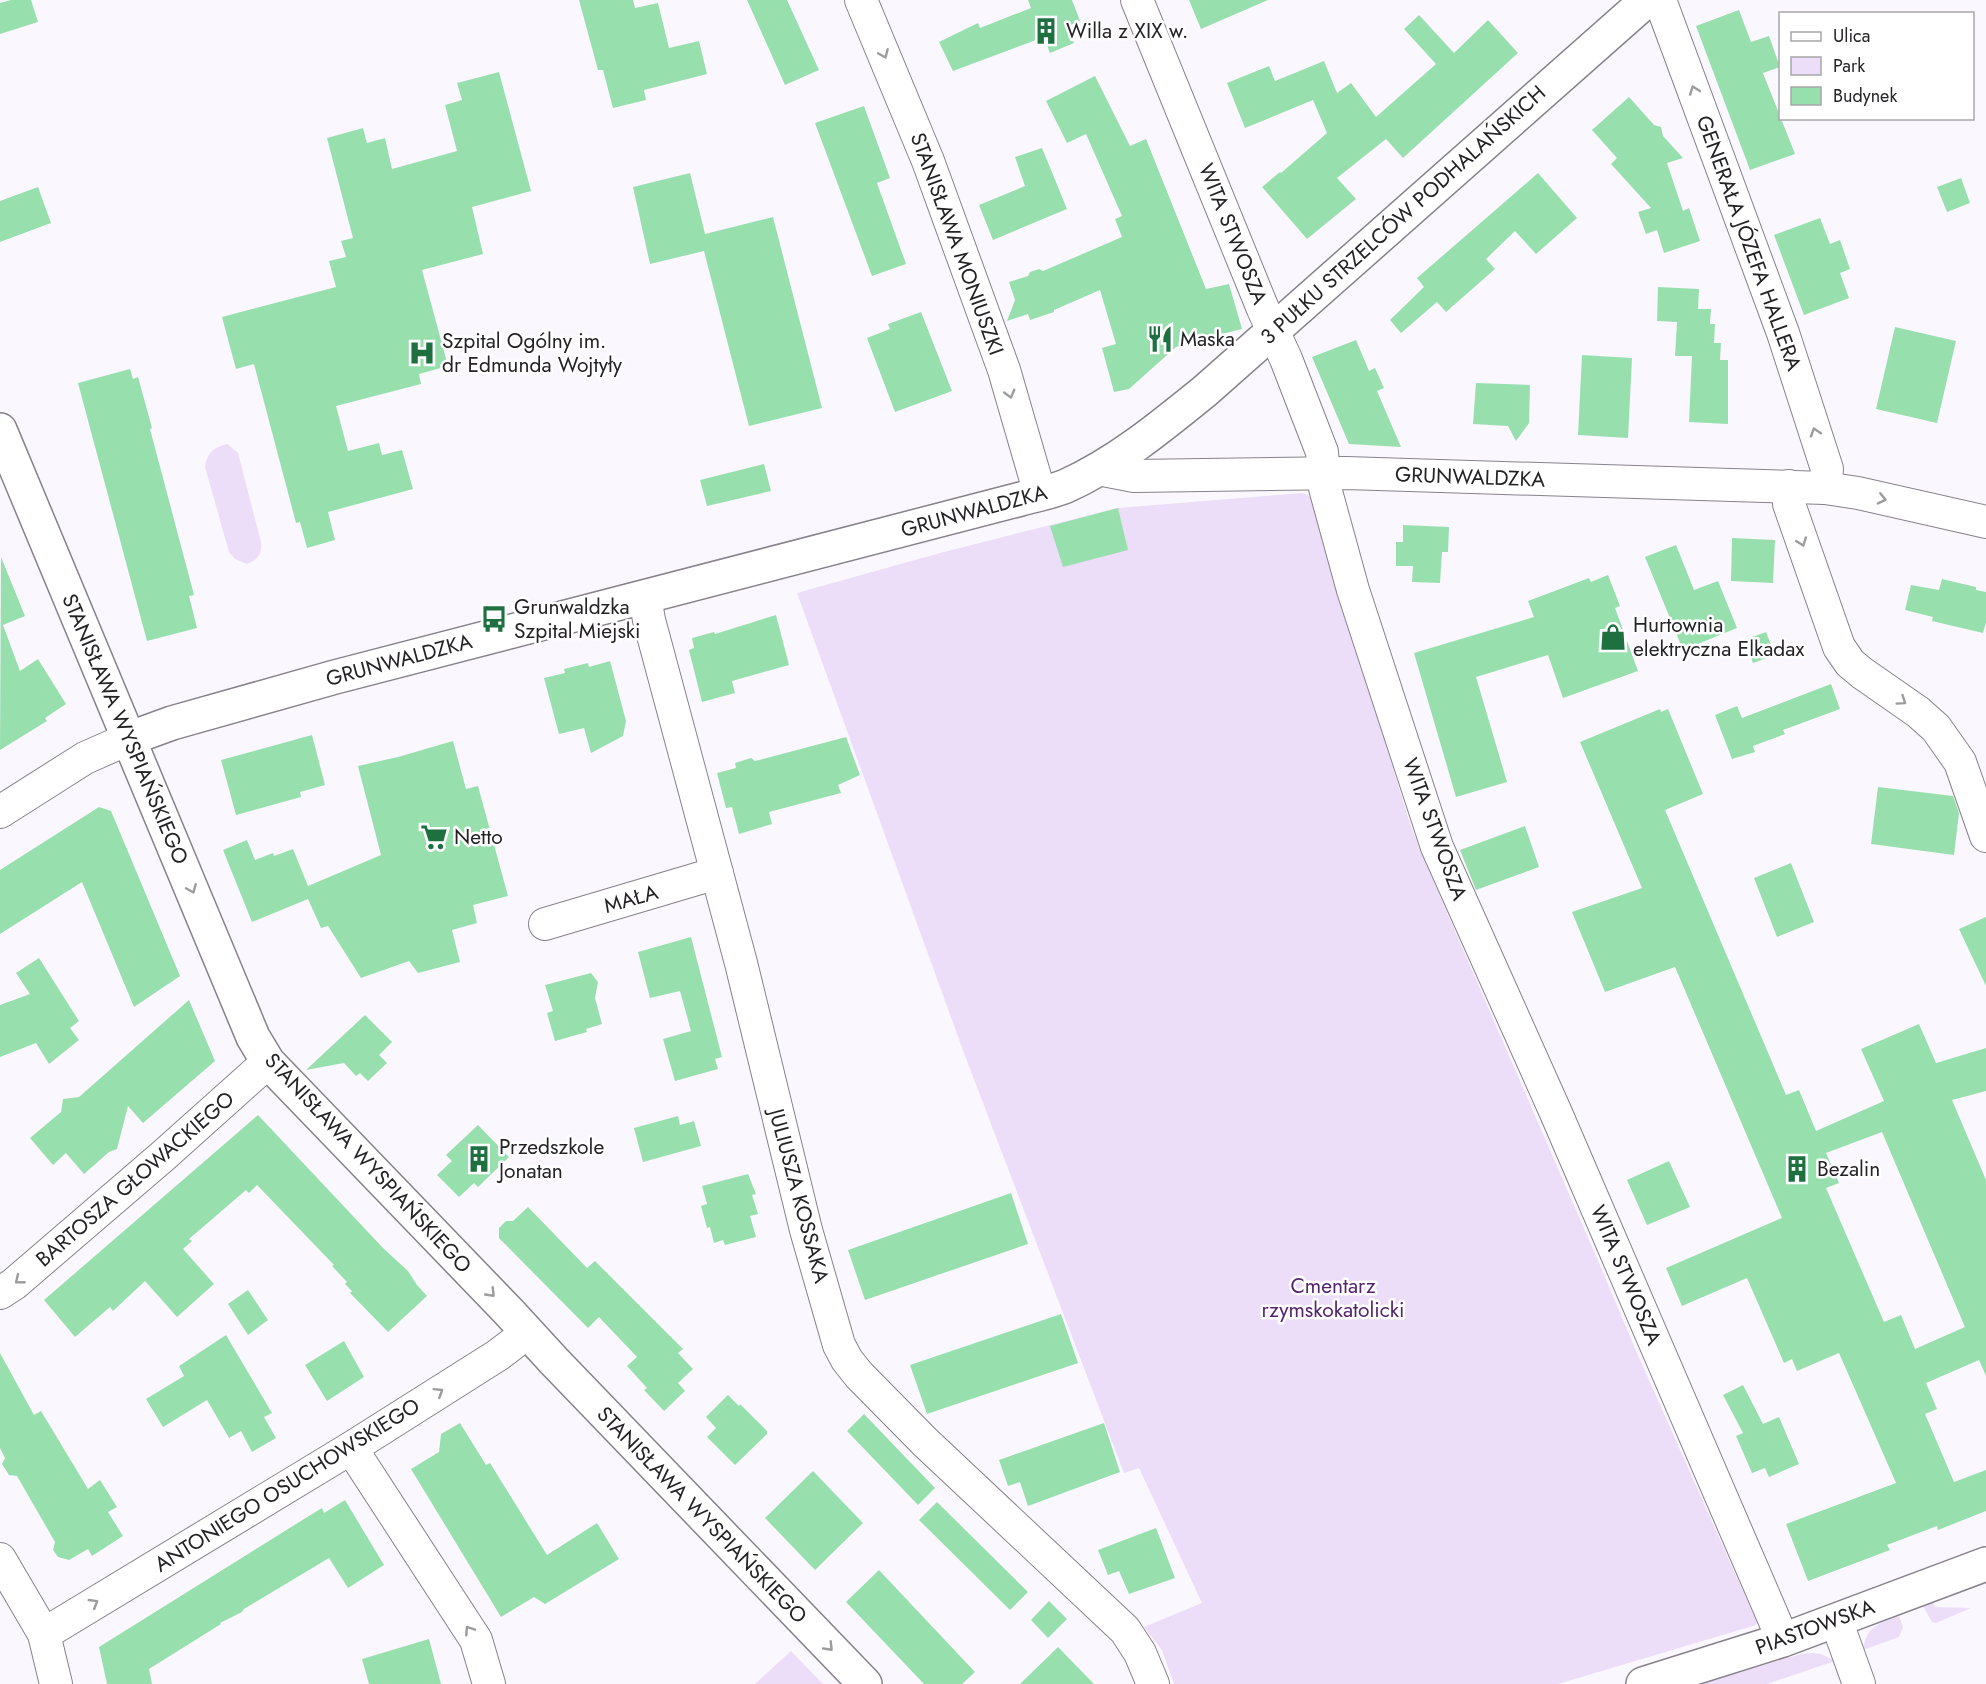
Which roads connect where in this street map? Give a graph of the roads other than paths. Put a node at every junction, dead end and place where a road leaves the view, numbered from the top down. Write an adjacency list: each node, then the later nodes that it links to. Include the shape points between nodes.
1 (861, 0): 11 (street, STANISŁAWA MONIUSZKI, one-way to 11, via 928,161 1004,370)
2 (1137, 0): 5 (street, WITA STWOSZA)
3 (1647, 0): 5 (street, 3 PUŁKU STRZELCÓW PODHALAŃSKICH)
4 (1660, 0): 10 (street, GENERAŁA JÓZEFA HALLERA, one-way to 4, via 1827,469 1783,333)
5 (1273, 331): 7 (street, 3 PUŁKU STRZELCÓW PODHALAŃSKICH, via 1149,436); 8 (street, WITA STWOSZA, via 1320,445)
6 (0, 430): 14 (street, STANISŁAWA WYSPIAŃSKIEGO)
7 (1098, 469): 8 (street, GRUNWALDZKA, via 1134,476); 11 (street, GRUNWALDZKA, via 1064,487)
8 (1324, 473): 9 (street, GRUNWALDZKA); 27 (street, WITA STWOSZA, via 1353,590 1437,847)
9 (1790, 486): 10 (street, GRUNWALDZKA); 16 (street, one-way to 16, via 1789,504 1839,647 1850,663 1936,728 1960,762)
10 (1825, 488): 12 (street, GRUNWALDZKA, one-way to 12)
11 (1040, 494): 13 (street, GRUNWALDZKA)
12 (1986, 522)
13 (645, 597): 14 (street, GRUNWALDZKA, via 335,677); 17 (street, JULIUSZA KOSSAKA)
14 (128, 739): 15 (street, GRUNWALDZKA, via 85,758); 19 (street, STANISŁAWA WYSPIAŃSKIEGO, one-way to 19)
15 (0, 812)
16 (1986, 836)
17 (717, 873): 18 (street, MAŁA); 31 (street, JULIUSZA KOSSAKA, via 839,1346 859,1376 892,1409 1125,1630)
18 (545, 924)
19 (268, 1062): 20 (street, BARTOSZA GŁOWACKIEGO, one-way to 20); 21 (street, STANISŁAWA WYSPIAŃSKIEGO, one-way to 21)
20 (0, 1293)
21 (528, 1332): 22 (street, ANTONIEGO OSUCHOWSKIEGO, one-way to 21); 30 (street, STANISŁAWA WYSPIAŃSKIEGO, one-way to 30)
22 (351, 1448): 26 (street, ANTONIEGO OSUCHOWSKIEGO, one-way to 22); 29 (street, one-way to 22, via 476,1640)
23 (0, 1559): 26 (street)
24 (1986, 1564): 25 (street, PIASTOWSKA)
25 (1836, 1620): 27 (street, PIASTOWSKA); 33 (street)
26 (44, 1634): 28 (street)
27 (1783, 1640): 32 (street, PIASTOWSKA)
28 (56, 1684)
29 (489, 1684)
30 (865, 1684)
31 (1153, 1684)
32 (1643, 1684)
33 (1859, 1684)

